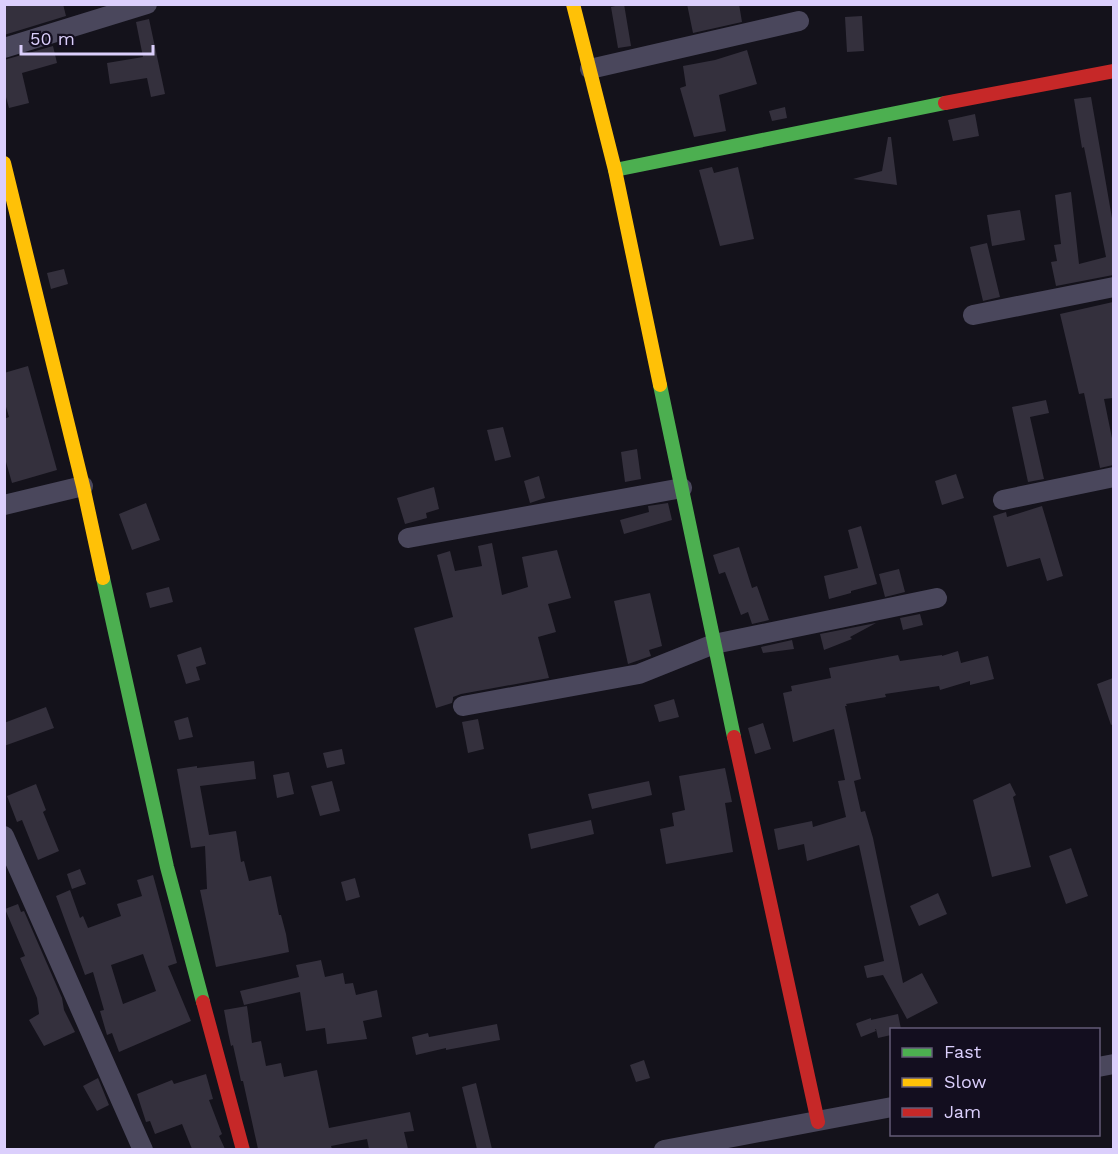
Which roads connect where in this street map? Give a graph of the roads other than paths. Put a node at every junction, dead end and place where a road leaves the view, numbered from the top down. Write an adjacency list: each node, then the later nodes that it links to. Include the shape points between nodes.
1 (147, 4): 4 (street)
2 (573, 4): 5 (street)
3 (799, 21): 5 (street)
4 (4, 48)
5 (590, 69): 8 (street)
6 (1113, 71): 8 (street)
7 (4, 163): 12 (street)
8 (615, 170): 13 (street)
9 (1113, 287): 10 (street)
10 (973, 315)
11 (1113, 477): 14 (street)
12 (83, 486): 15 (street); 24 (street, via 167,867)
13 (682, 488): 16 (street); 18 (street)
14 (1004, 500)
15 (4, 504)
16 (408, 538)
17 (937, 598): 18 (street)
18 (714, 644): 19 (street, via 639,674); 22 (street)
19 (463, 706)
20 (4, 836): 23 (street)
21 (890, 1107): 22 (street)
22 (818, 1122): 25 (street)
23 (143, 1149)
24 (243, 1149)
25 (664, 1149)

